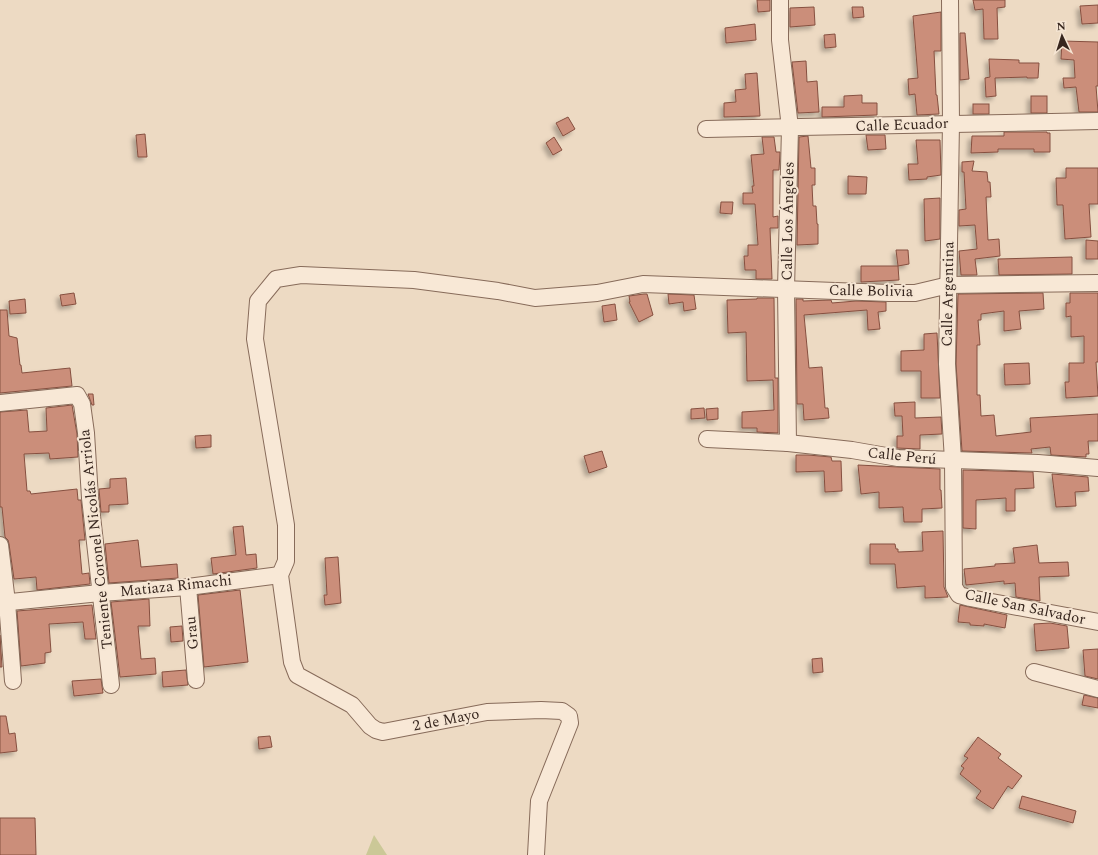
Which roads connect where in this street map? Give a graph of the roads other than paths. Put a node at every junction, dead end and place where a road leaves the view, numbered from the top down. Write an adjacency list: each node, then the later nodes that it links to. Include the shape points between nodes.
1 (780, 0): 5 (street, Calle Los Ángeles, via 780,40)
2 (950, 0): 4 (street, Calle Argentina)
3 (1098, 121): 4 (street, Calle Ecuador)
4 (951, 123): 5 (street, Calle Ecuador); 8 (street, Calle Argentina)
5 (790, 128): 6 (street, Calle Ecuador); 9 (street, Calle Los Ángeles)
6 (706, 129)
7 (1098, 283): 8 (street, Calle Bolivia)
8 (949, 285): 9 (street, Calle Bolivia, via 915,293); 13 (street, Calle Argentina, via 947,364)
9 (786, 289): 12 (street, Calle Los Ángeles); 16 (street, Calle Bolivia, via 643,284 597,293 535,298 414,280 301,275 276,279 258,301 255,339 286,525 286,561)
10 (0, 403): 19 (street, Teniente Coronel Nicolás Arriola, via 78,395 82,404 86,433)
11 (707, 439): 12 (street, Calle Perú)
12 (788, 443): 13 (street, Calle Perú, via 898,458)
13 (953, 460): 14 (street, Calle Perú); 18 (street, Calle Argentina)
14 (1098, 468)
15 (0, 545): 20 (street)
16 (280, 575): 17 (street, Matiaza Rimachi); 27 (street, 2 de Mayo, via 292,662 297,675 352,705 376,730 383,732 487,712 562,711 569,716 570,723 539,801)
17 (188, 586): 19 (street, Matiaza Rimachi); 23 (street, Grau)
18 (954, 587): 21 (street, Calle San Salvador, via 959,595 970,598)
19 (100, 593): 20 (street, Matiaza Rimachi); 25 (street, Teniente Coronel Nicolás Arriola)
20 (3, 602): 24 (street)
21 (1098, 622)
22 (1034, 672): 26 (street)
23 (196, 680)
24 (13, 681)
25 (112, 685)
26 (1098, 689)
27 (536, 855)

